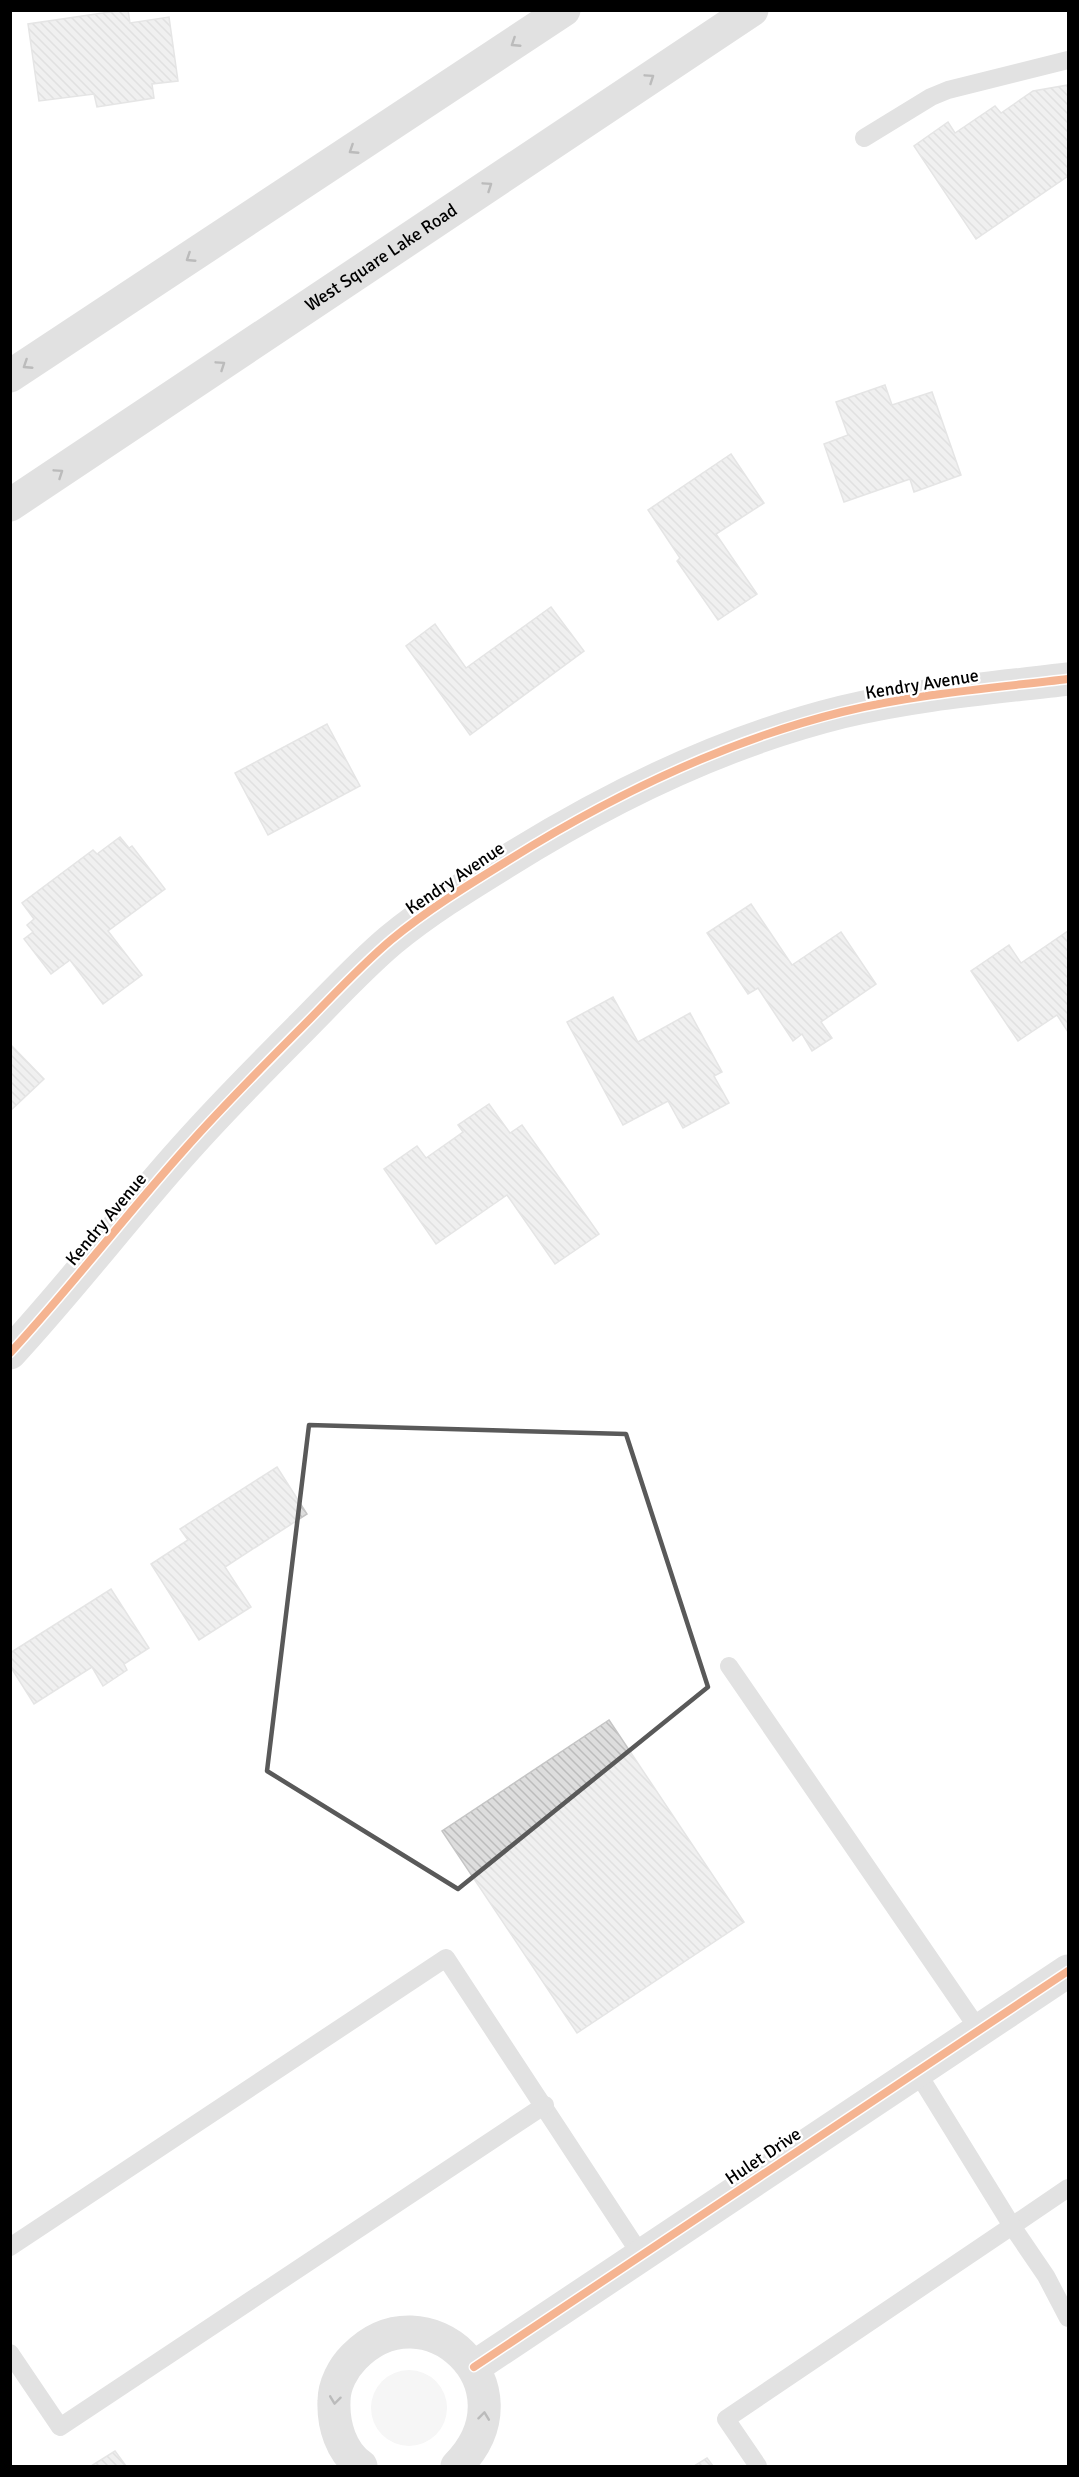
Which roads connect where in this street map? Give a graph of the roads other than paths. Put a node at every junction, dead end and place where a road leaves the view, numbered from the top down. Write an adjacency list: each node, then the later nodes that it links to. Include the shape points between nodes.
1 (564, 10): 5 (highway, one-way to 5)
2 (752, 10): 6 (highway, West Square Lake Road, one-way to 2)
3 (1068, 60): 4 (lane, via 948,90)
4 (864, 138)
5 (10, 376)
6 (10, 505)
7 (1068, 679): 8 (street, Kendry Avenue, via 899,701 769,734 615,798 555,830 442,901 381,949 243,1086)
8 (10, 1353)
9 (729, 1666): 11 (lane)
10 (1068, 1971): 11 (street, Hulet Drive)
11 (979, 2030): 12 (street, Hulet Drive)
12 (917, 2072): 15 (lane); 17 (street, Hulet Drive)
13 (544, 2105): 16 (lane, via 446,1958); 17 (lane); 19 (lane, via 60,2427)
14 (1068, 2188): 15 (lane)
15 (1012, 2226): 18 (lane, via 1046,2276); 23 (lane, via 726,2419)
16 (10, 2247)
17 (641, 2255): 20 (street, Hulet Drive)
18 (1068, 2318)
19 (10, 2353)
20 (474, 2367): 21 (street, one-way to 21, via 447,2342 412,2332 376,2339 361,2350 339,2379 333,2414 345,2449); 22 (street, one-way to 20, via 475,2446 484,2420 485,2402)
21 (361, 2466)
22 (457, 2466)
23 (758, 2466)

